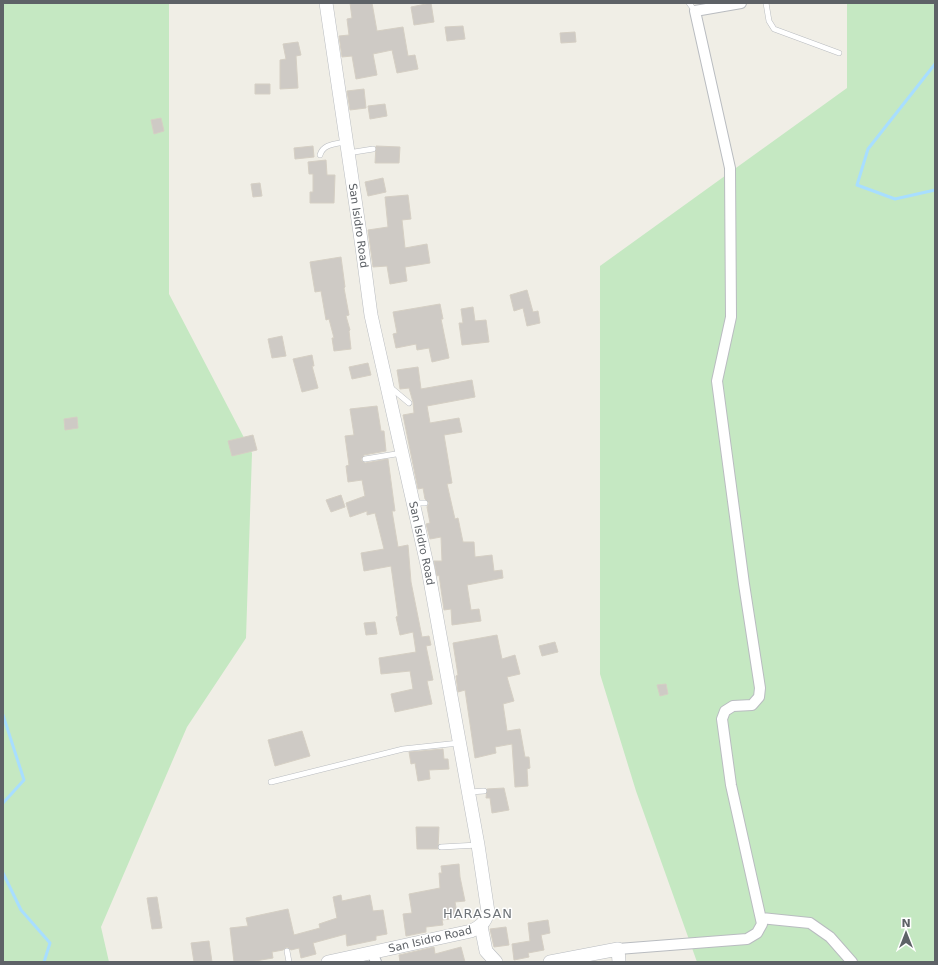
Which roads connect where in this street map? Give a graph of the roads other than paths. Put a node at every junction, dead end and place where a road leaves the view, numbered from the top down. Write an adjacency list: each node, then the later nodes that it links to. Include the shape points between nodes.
1 (326, 3): 6 (street, San Isidro Road)
2 (741, 3): 4 (street)
3 (766, 3): 5 (lane, via 774,29)
4 (692, 7): 19 (street, via 730,168 731,317 717,381 760,688 759,697 752,705 733,706 725,711 722,719 731,786)
5 (839, 53)
6 (346, 148): 7 (lane); 8 (lane, via 326,147 321,150); 9 (street, San Isidro Road, via 370,315)
7 (373, 149)
8 (320, 155)
9 (386, 384): 10 (lane); 11 (street, San Isidro Road)
10 (409, 403)
11 (402, 453): 12 (lane); 13 (street, San Isidro Road, via 419,503 428,569)
12 (365, 459)
13 (460, 743): 14 (lane, via 396,750); 16 (street, San Isidro Road)
14 (271, 782)
15 (484, 791): 16 (lane)
16 (469, 792): 17 (street, San Isidro Road)
17 (478, 845): 18 (lane); 20 (street, San Isidro Road, via 488,912)
18 (441, 847)
19 (761, 918): 22 (street, via 762,924 757,933 747,939); 28 (street, via 810,923 830,937)
20 (482, 926): 23 (street, San Isidro Road); 26 (street, via 486,951)
21 (287, 951): 24 (lane)
22 (619, 956): 27 (street)
23 (374, 957): 25 (street, San Isidro Road)
24 (289, 962)
25 (328, 962)
26 (496, 962)
27 (550, 962)
28 (852, 962)

